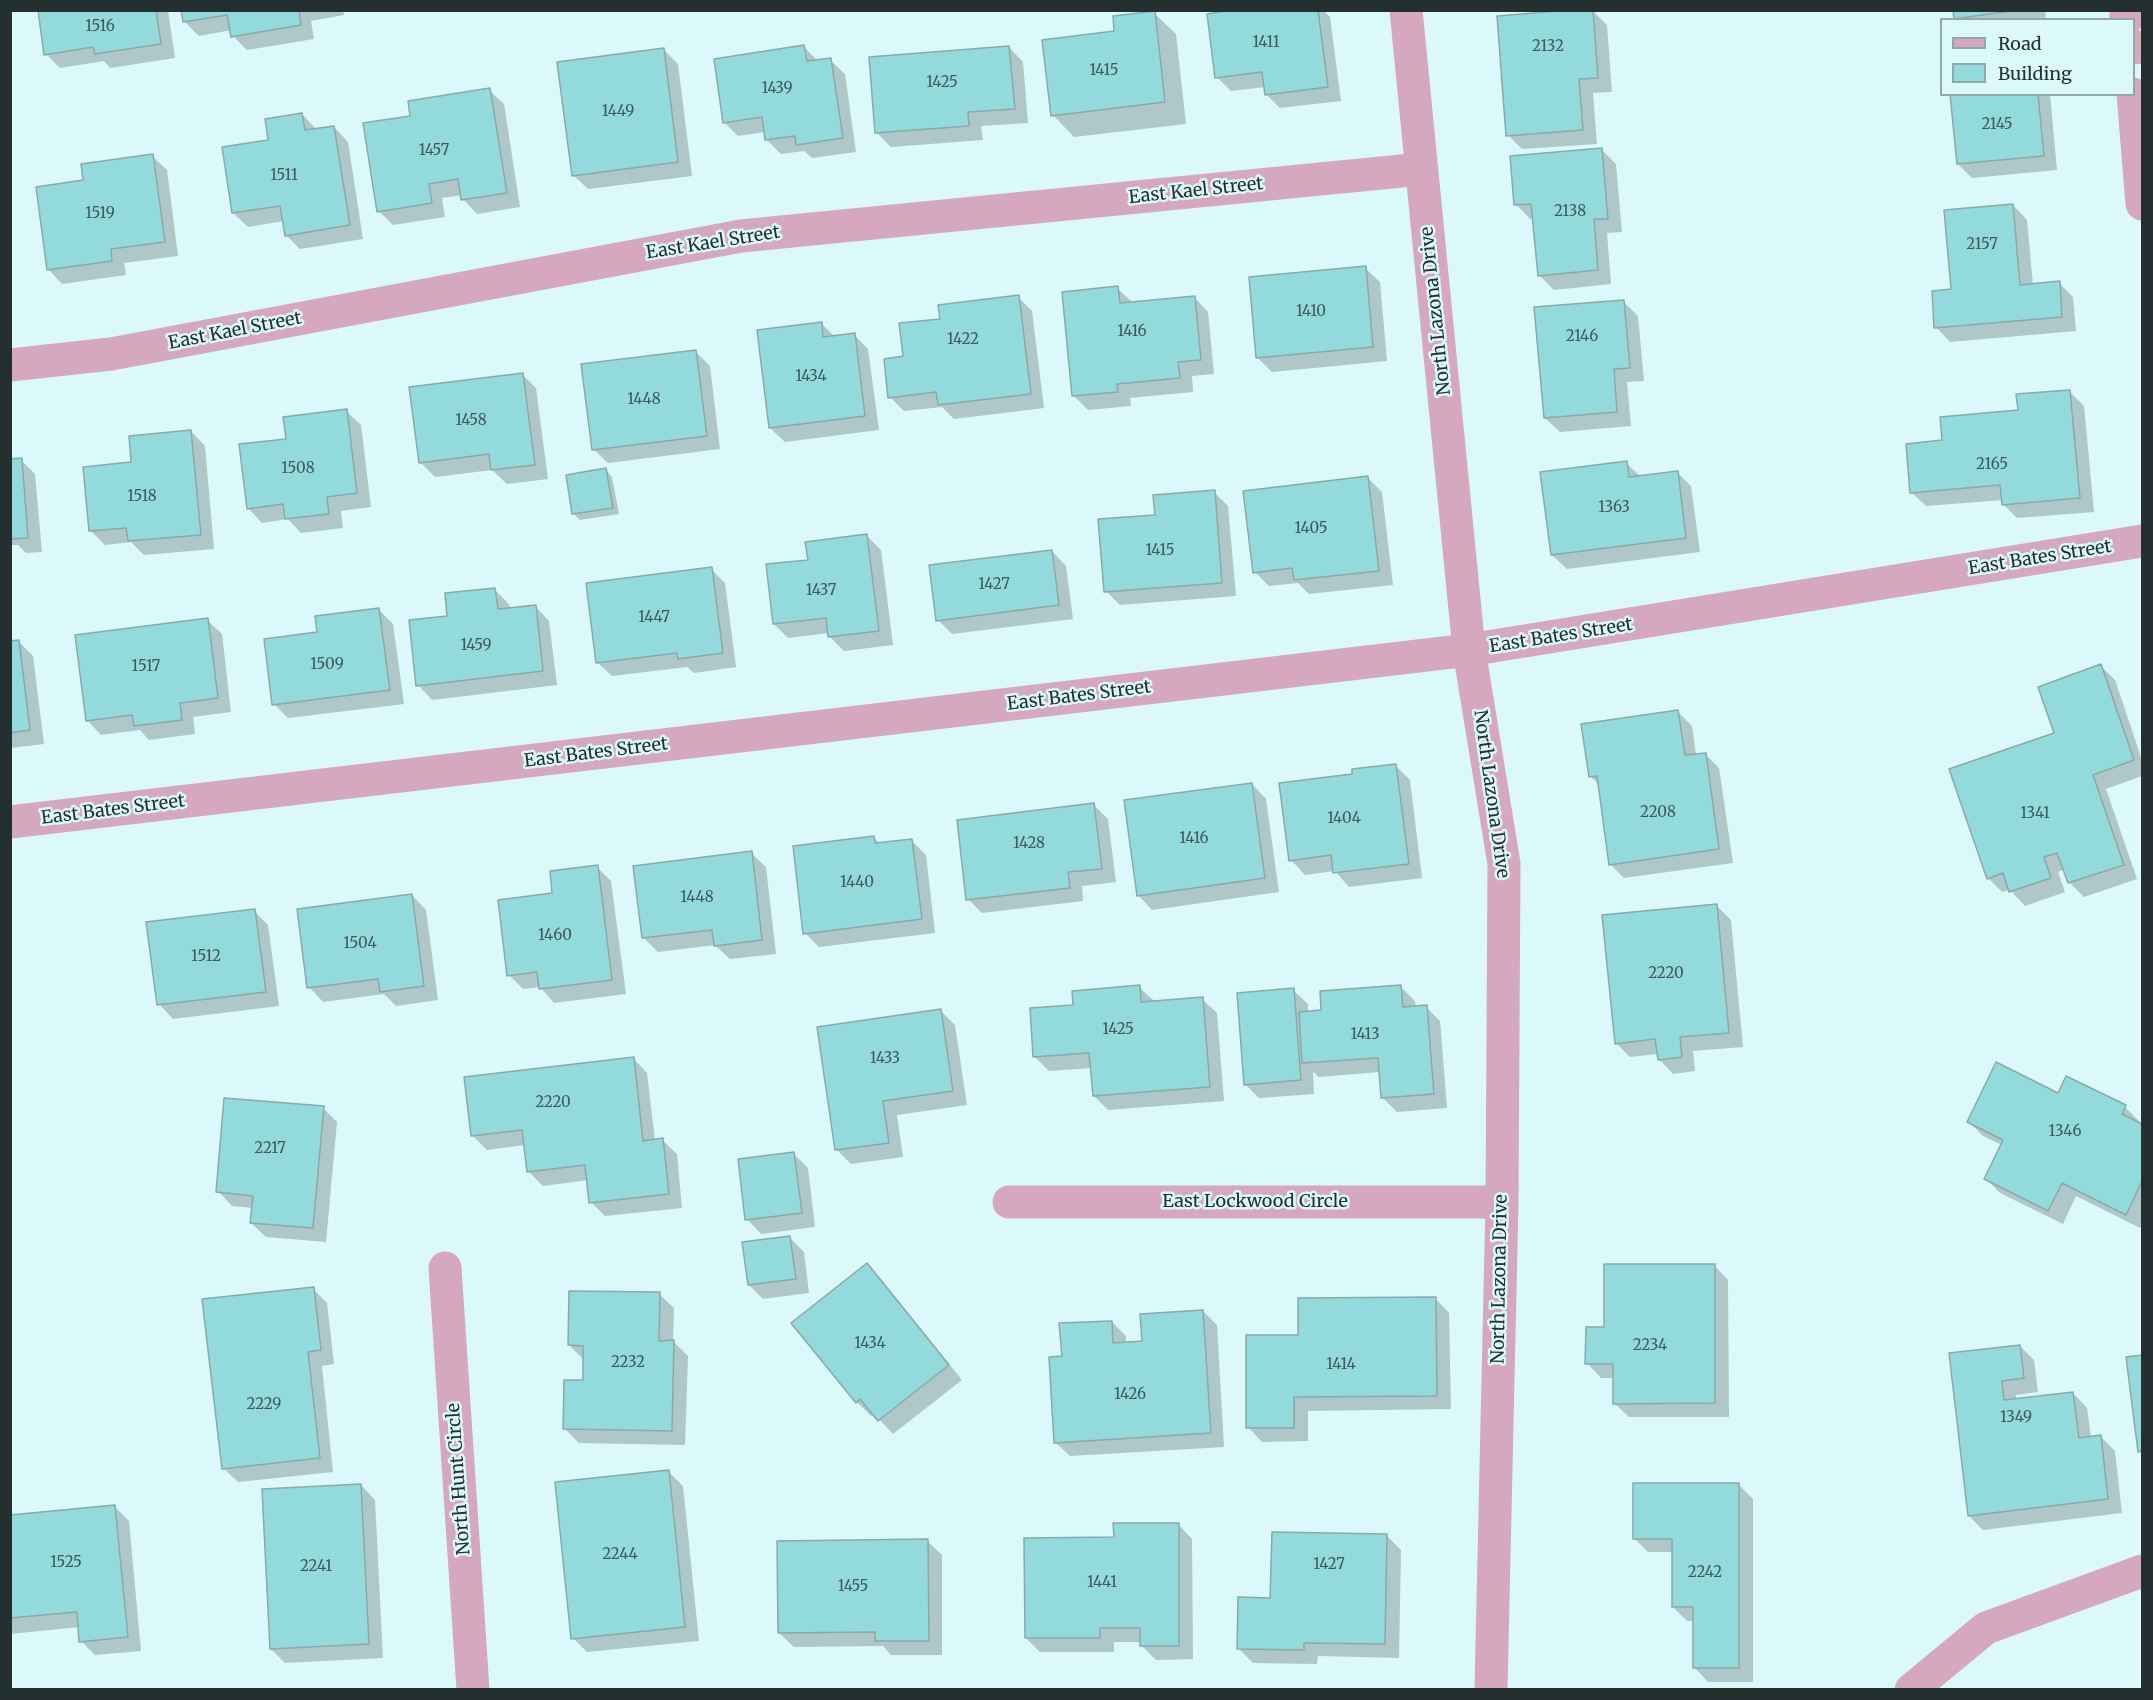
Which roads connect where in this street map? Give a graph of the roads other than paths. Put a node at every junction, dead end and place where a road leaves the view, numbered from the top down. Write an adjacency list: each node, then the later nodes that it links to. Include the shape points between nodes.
1 (1406, 10): 3 (street, North Lazona Drive)
2 (2133, 96): 4 (street)
3 (1422, 169): 5 (street, East Kael Street, via 741,236 111,354); 7 (street, North Lazona Drive)
4 (2142, 204)
5 (10, 365)
6 (2142, 542): 7 (street, East Bates Street)
7 (1469, 650): 8 (street, East Bates Street); 10 (street, North Lazona Drive, via 1504,864)
8 (10, 822)
9 (1009, 1202): 10 (street, East Lockwood Circle)
10 (1502, 1202): 14 (street, North Lazona Drive)
11 (445, 1268): 13 (street, North Hunt Circle)
12 (2142, 1571): 15 (street, via 1986,1628)
13 (473, 1689)
14 (1491, 1689)
15 (1911, 1689)

